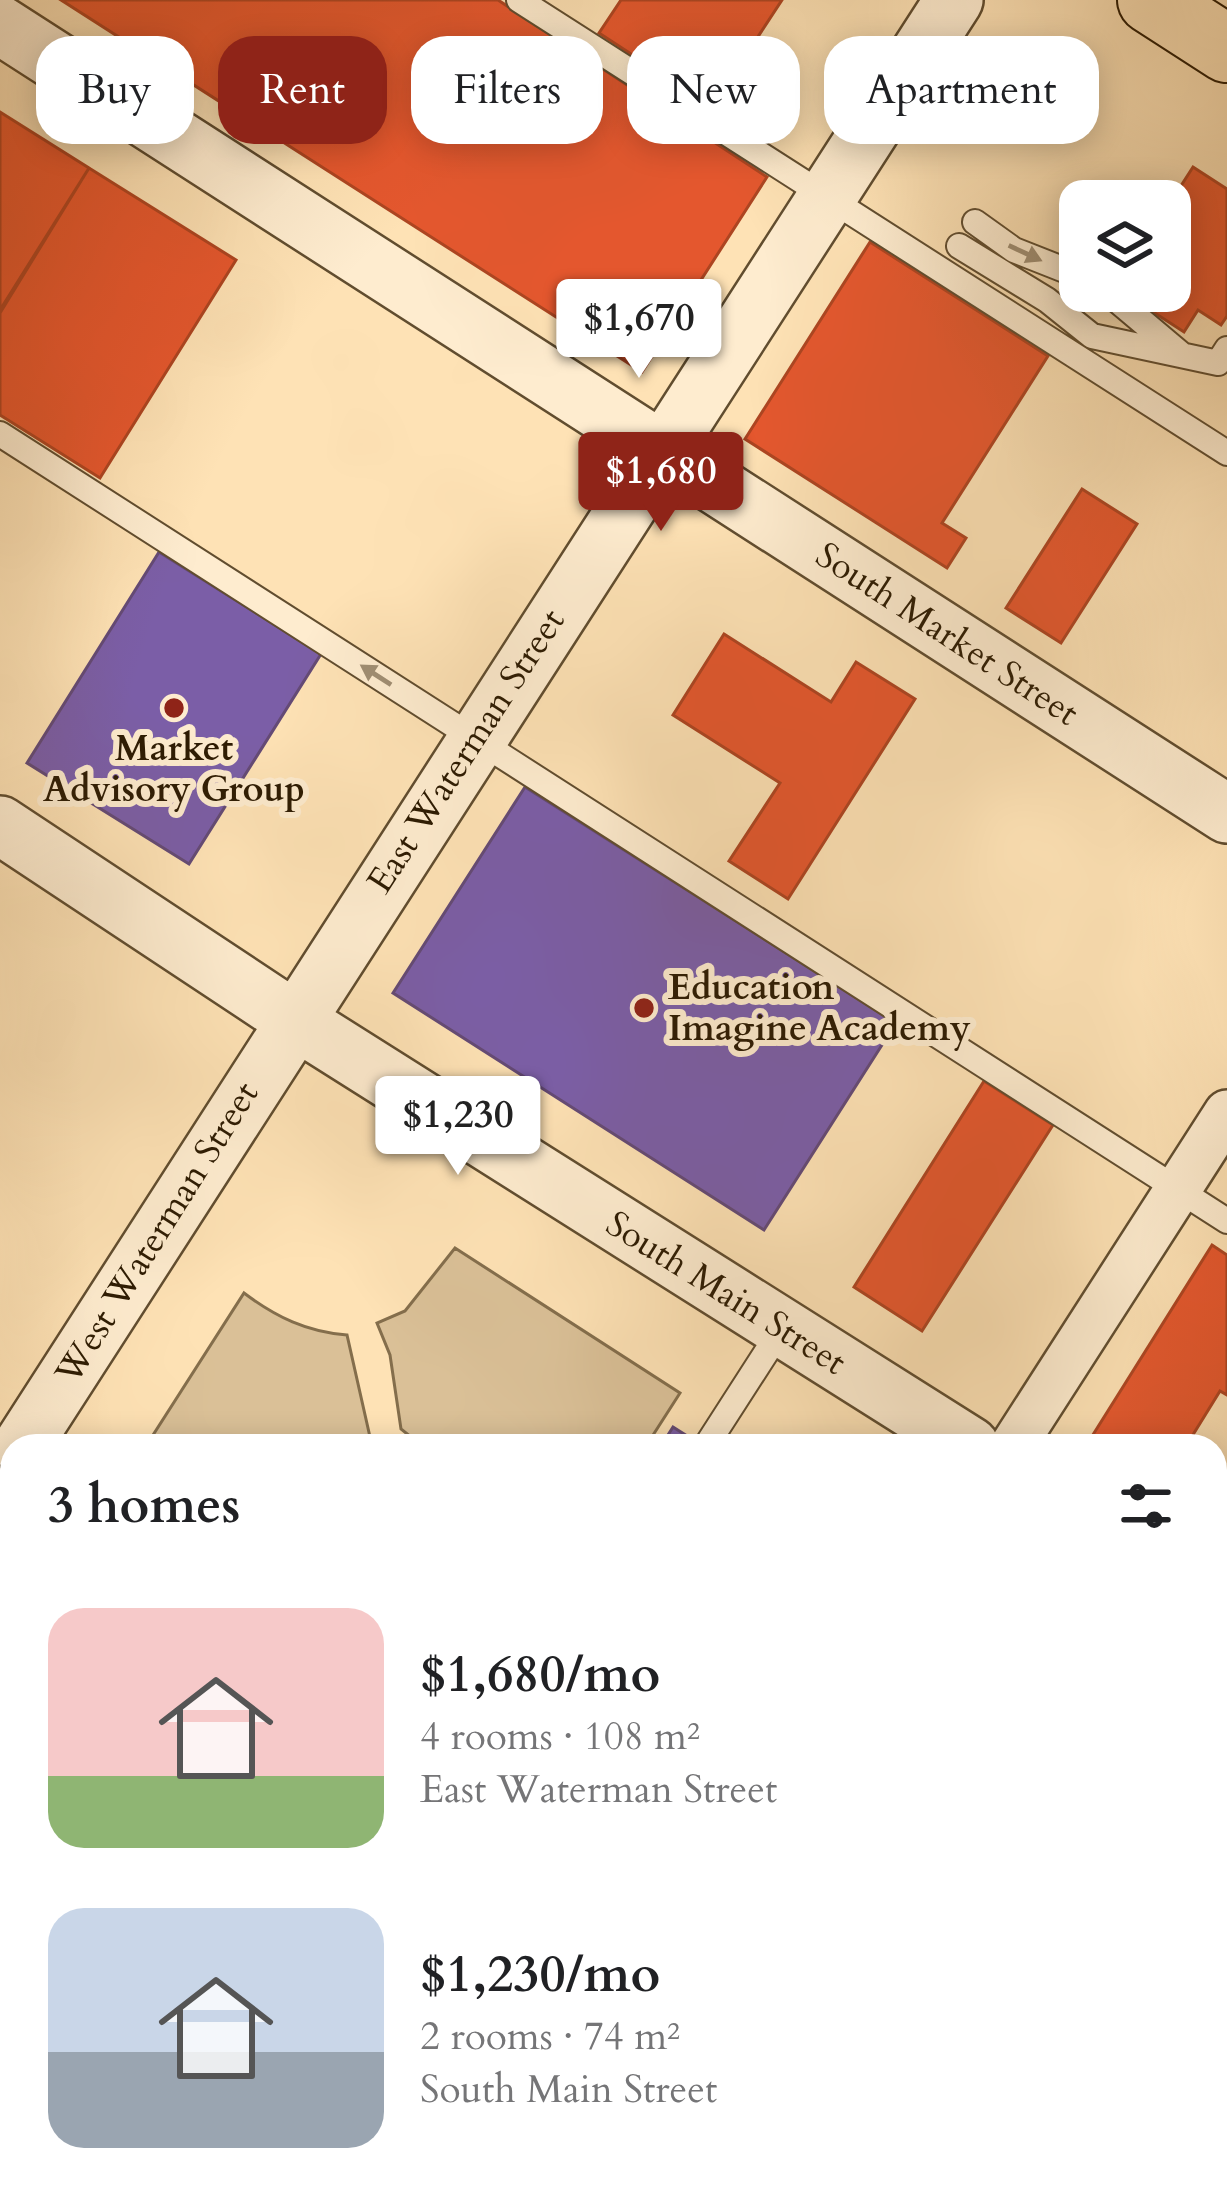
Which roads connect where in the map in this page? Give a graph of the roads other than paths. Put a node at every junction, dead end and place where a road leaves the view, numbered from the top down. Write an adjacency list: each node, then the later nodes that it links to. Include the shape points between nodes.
1 (519, 0): 6 (lane)
2 (954, 0): 6 (street, East Waterman Street)
3 (1150, 0): 5 (main road)
4 (0, 25): 14 (street, South Market Street)
5 (1227, 49)
6 (824, 199): 14 (street, East Waterman Street); 15 (lane)
7 (975, 222): 9 (lane, one-way to 9)
8 (959, 246): 12 (lane, via 1092,337)
9 (1059, 268)
10 (1131, 312): 12 (lane)
11 (1227, 349): 12 (lane, via 1218,363)
12 (1182, 355)
13 (0, 434): 16 (lane, one-way to 13)
14 (661, 450): 16 (street, East Waterman Street); 17 (street, South Market Street)
15 (1227, 453)
16 (474, 739): 19 (street, East Waterman Street); 21 (lane)
17 (1227, 814)
18 (0, 825): 19 (street, South Main Street)
19 (293, 1019): 23 (street, South Main Street); 24 (street, West Waterman Street)
20 (1227, 1113): 21 (street)
21 (1178, 1190): 22 (lane); 27 (street)
22 (1227, 1221)
23 (782, 1328): 25 (lane); 26 (street, South Main Street)
24 (30, 1434)
25 (714, 1434)
26 (951, 1434)
27 (1021, 1434)

